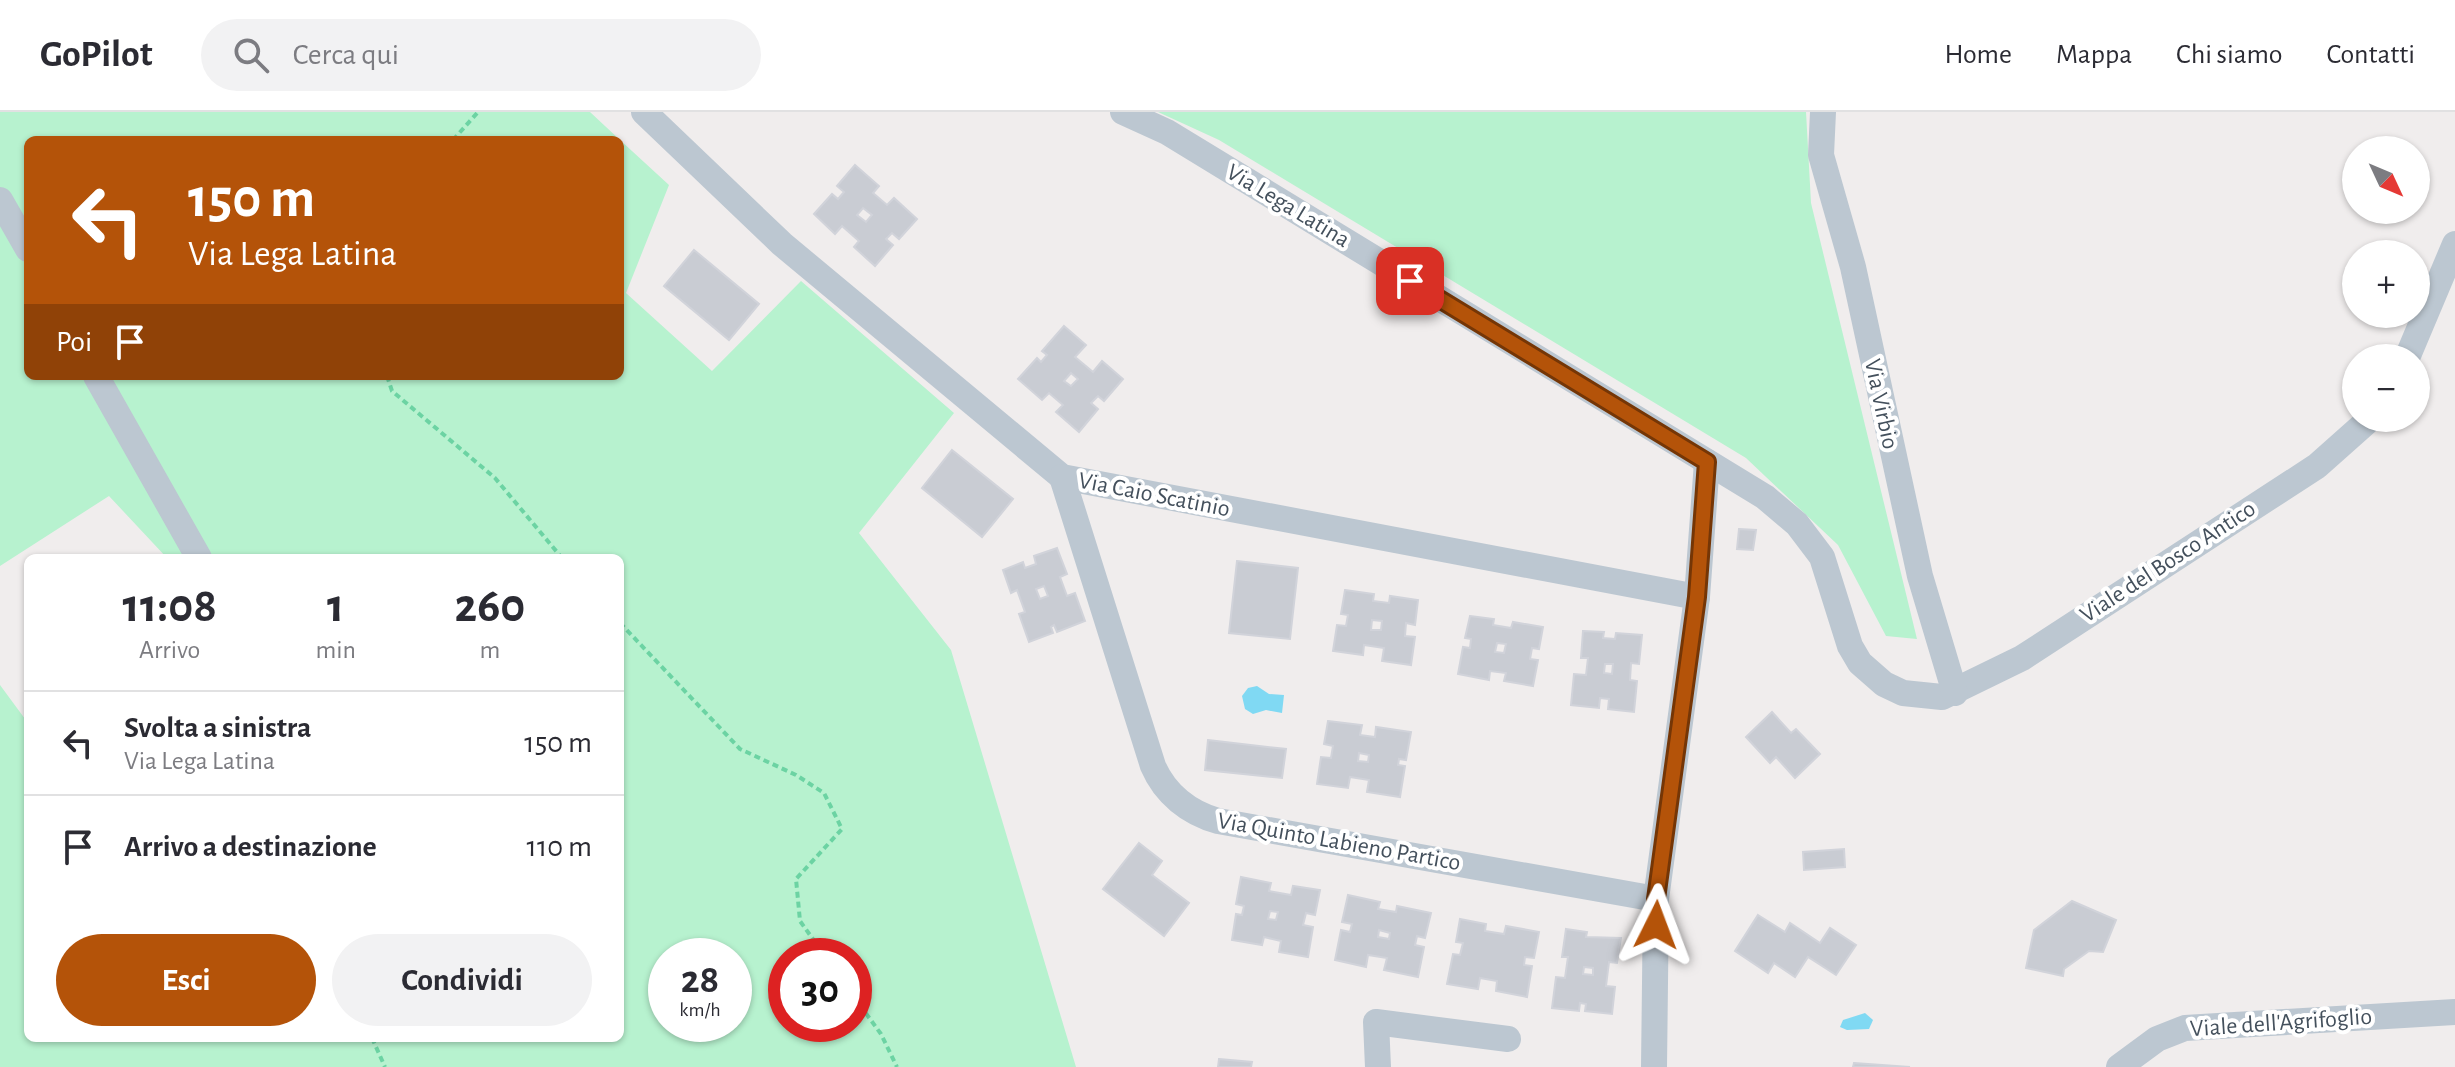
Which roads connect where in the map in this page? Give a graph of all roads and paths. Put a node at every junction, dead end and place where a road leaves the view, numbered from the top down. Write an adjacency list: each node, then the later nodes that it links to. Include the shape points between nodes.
1 (478, 112): 5 (path)
2 (644, 112): 14 (street, Via Caio Scatinio, via 792,253)
3 (1123, 112): 13 (street, Via Lega Latina, via 1167,132)
4 (1823, 112): 19 (street, Via Virbio, via 1821,155 1853,267 1920,576)
5 (457, 136)
6 (0, 200): 7 (street)
7 (24, 242)
8 (2455, 244): 9 (street)
9 (2413, 344)
10 (98, 380): 15 (street)
11 (388, 380): 16 (path, via 392,391 495,478)
12 (2355, 432): 19 (street, Viale del Bosco Antico, via 2317,466 2022,658)
13 (1707, 462): 17 (street); 19 (street, Via Lega Latina, via 1753,489 1805,532 1829,572 1853,652 1875,677 1916,696)
14 (1062, 477): 17 (street, Via Caio Scatinio); 20 (street, Via Quinto Labieno Partico, via 1153,766 1165,788 1186,806 1218,821)
15 (197, 554)
16 (559, 554)
17 (1697, 597): 20 (street)
18 (624, 627): 21 (path, via 740,749 824,793 842,829 796,879 800,921)
19 (1955, 693)
20 (1656, 899): 29 (street)
21 (812, 938)
22 (2455, 1012): 30 (street, Viale dell'Agrifoglio, via 2185,1028 2157,1039)
23 (872, 1022): 27 (path)
24 (1508, 1039): 28 (street, via 1376,1022)
25 (374, 1042): 26 (path)
26 (385, 1067)
27 (897, 1067)
28 (1378, 1067)
29 (1654, 1067)
30 (2119, 1067)

